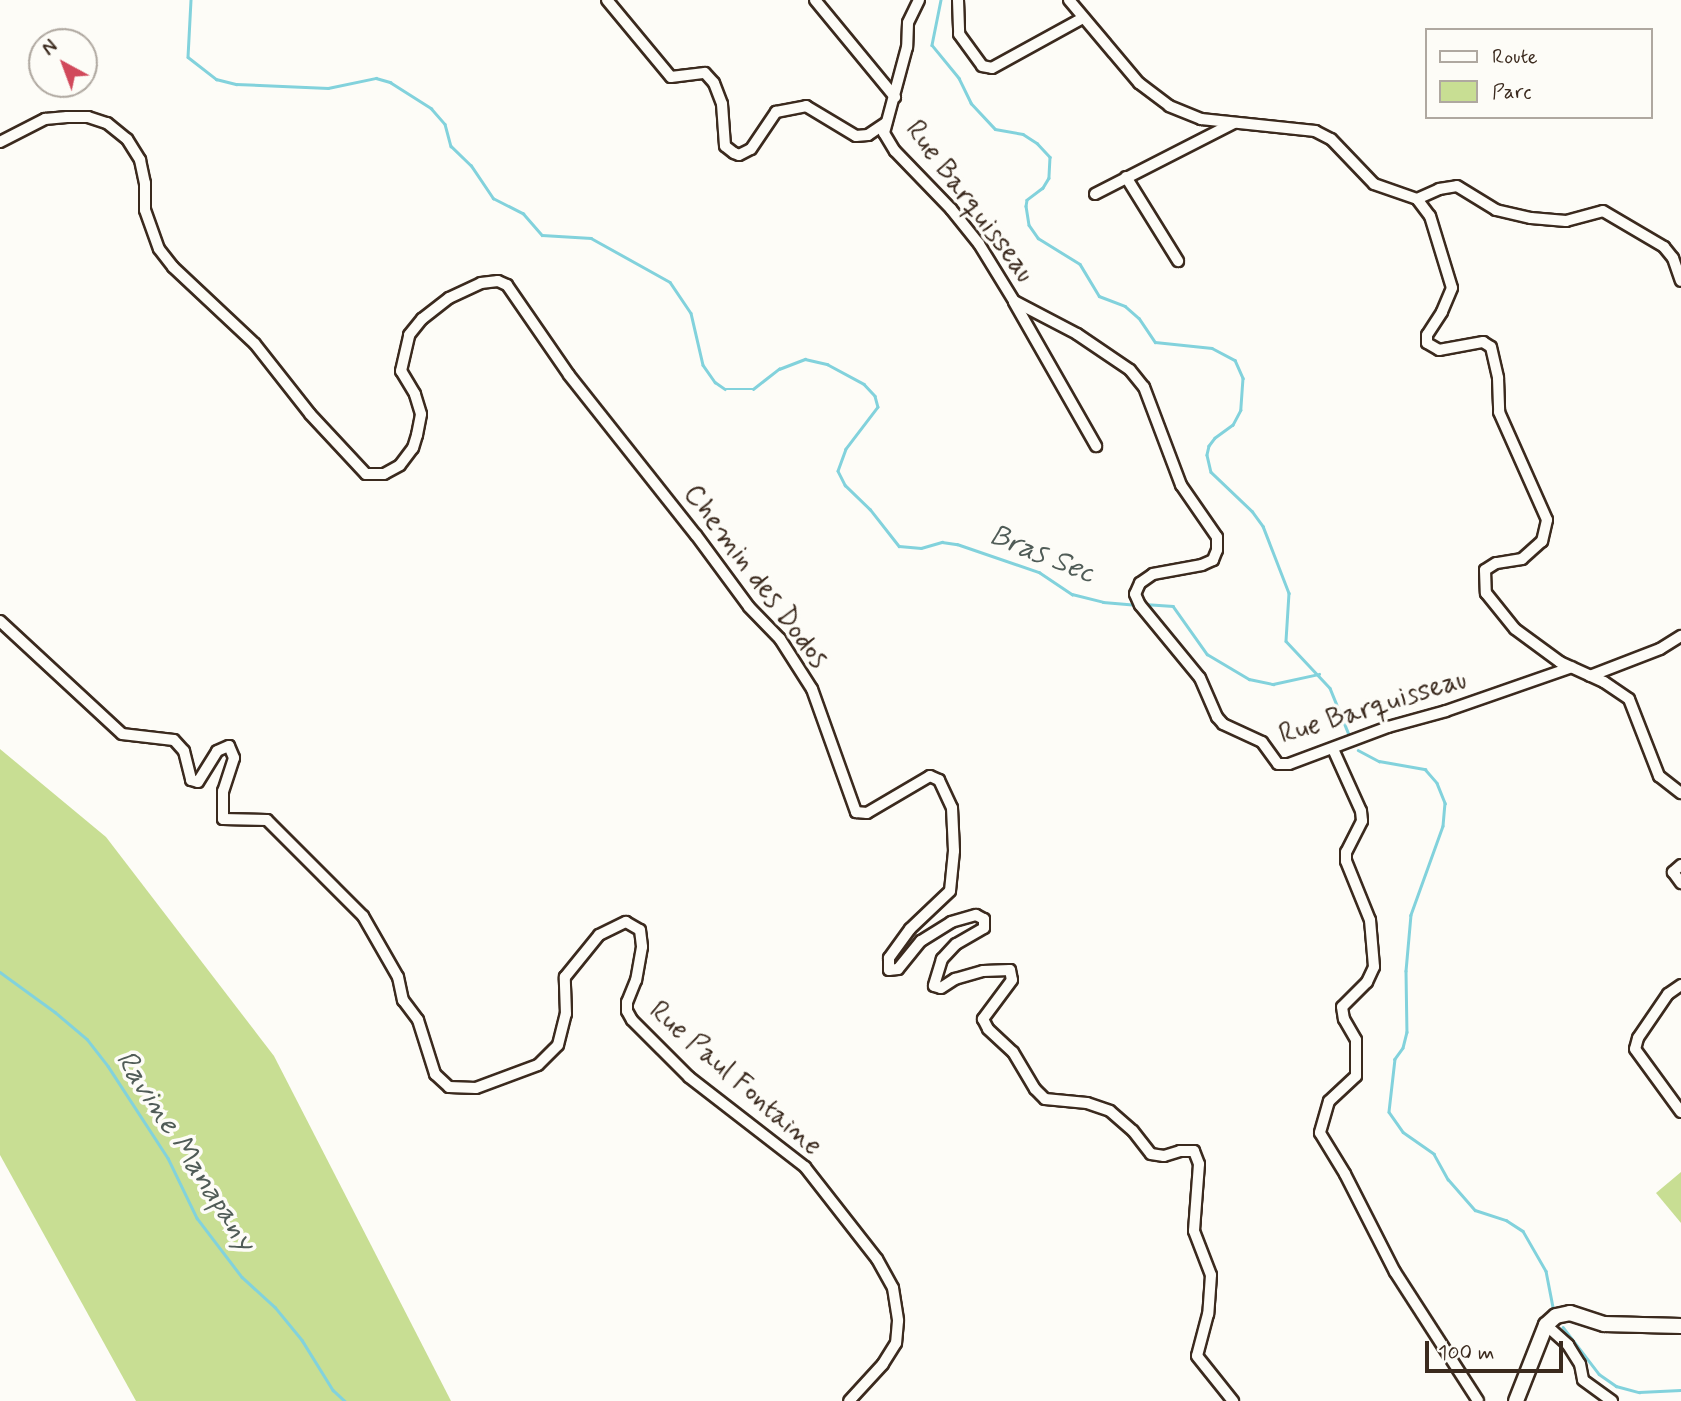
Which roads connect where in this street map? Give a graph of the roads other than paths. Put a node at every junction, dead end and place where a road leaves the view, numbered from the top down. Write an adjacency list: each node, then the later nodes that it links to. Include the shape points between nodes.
1 (607, 0): 9 (street, via 671,77 705,73 715,83 726,146 734,153 751,149 776,112 806,106 856,136 868,135)
2 (816, 0): 7 (street)
3 (919, 0): 7 (street, Rue Barquisseau, via 908,23)
4 (958, 0): 6 (street, via 958,34 982,66 992,68)
5 (1069, 0): 6 (street)
6 (1083, 18): 8 (street, via 1139,83 1169,106 1201,119)
7 (895, 97): 9 (street, Rue Barquisseau)
8 (1240, 121): 11 (street); 13 (street, via 1315,131 1331,139 1374,184)
9 (886, 123): 16 (street, Rue Barquisseau, via 884,133 895,151 979,244)
10 (0, 142): 31 (street, Chemin des Dodos, via 45,119 67,117 107,123 127,139 140,160 145,210 159,249 255,344 310,414 366,474 384,474 400,465 417,435 421,414 401,371 409,335 449,298 481,283 507,285 569,375 749,607 780,639 812,689 856,812 867,813 930,776 939,780 952,808 950,891 910,929 889,958 889,970 898,970 921,941 951,922 976,915 984,919 984,928 956,944 942,959 934,986 941,988 983,971 1010,970 1012,980 983,1019 1045,1099 1087,1103 1110,1111 1151,1154 1194,1151 1199,1164 1194,1231 1211,1275 1208,1314 1197,1356)
11 (1126, 177): 12 (street); 14 (street)
12 (1095, 194)
13 (1417, 200): 15 (street, via 1457,186 1496,210 1531,218 1566,221 1603,211 1664,247); 20 (street, via 1430,216 1452,288 1427,343 1439,350 1483,342 1491,347 1499,412 1547,520 1542,541 1522,559 1496,563 1485,570 1486,593 1516,629)
14 (1178, 261)
15 (1681, 281)
16 (1014, 302): 17 (street); 22 (street, Rue Barquisseau, via 1077,334 1130,370 1144,387 1181,485 1217,537 1217,550 1213,560 1202,565 1153,575 1140,583 1135,594 1200,678 1217,717 1262,742 1278,764)
17 (1096, 446)
18 (0, 621): 30 (street, Rue Paul Fontaine, via 122,734 174,740 184,751 191,780 198,782 217,751 229,746 234,758 223,791 223,819 267,820 363,916 398,977 403,1000 418,1020 435,1074 449,1087 476,1088 538,1065 558,1045 566,1014 565,977 599,935 626,922 640,930 642,947 627,1002 632,1020 689,1077 805,1167 877,1259 893,1289 896,1343)
19 (1681, 636): 21 (street)
20 (1572, 667): 21 (street); 22 (street, Rue Barquisseau)
21 (1590, 676): 23 (street, via 1629,699 1659,776)
22 (1333, 749): 32 (street, via 1362,811 1346,861 1370,920 1374,967 1367,982 1342,1007 1356,1040 1356,1076 1329,1101 1320,1133 1395,1272)
23 (1681, 793)
24 (1681, 865): 25 (street, via 1673,872)
25 (1681, 883)
26 (1681, 985): 27 (street, via 1668,994 1635,1049)
27 (1681, 1112)
28 (1546, 1325): 29 (main road, via 1556,1316 1570,1313 1604,1324); 33 (main road); 34 (street, via 1568,1345 1580,1364 1583,1380)
29 (1681, 1326)
30 (849, 1401)
31 (1233, 1401)
32 (1478, 1401)
33 (1516, 1401)
34 (1612, 1401)

